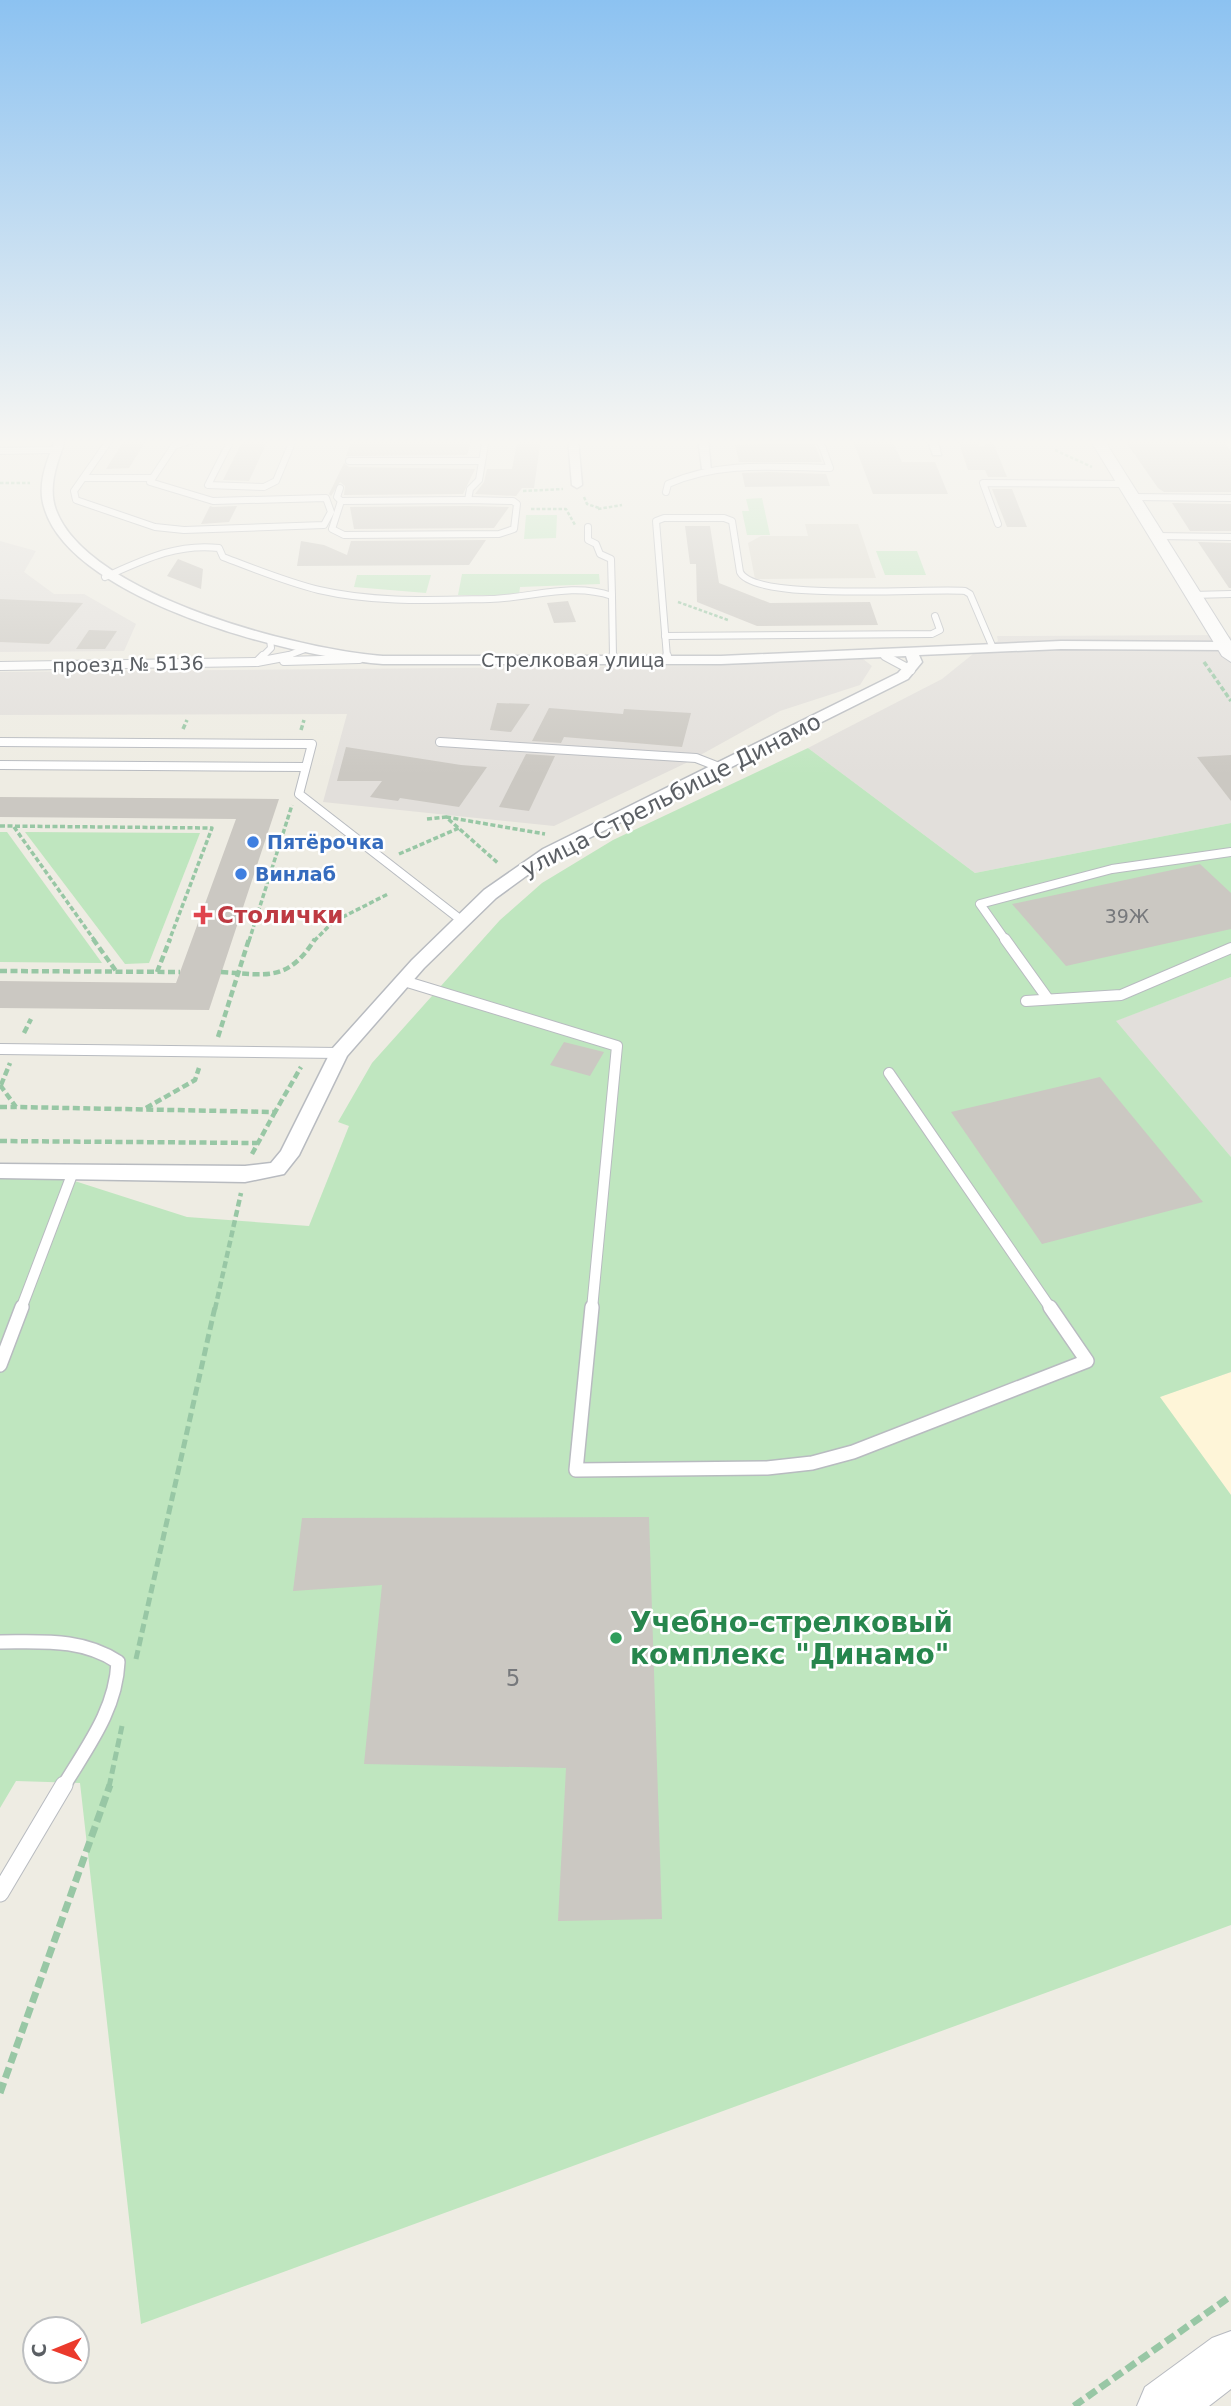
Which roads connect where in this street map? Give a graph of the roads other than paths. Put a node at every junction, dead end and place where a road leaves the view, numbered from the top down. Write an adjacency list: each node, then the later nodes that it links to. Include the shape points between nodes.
1 (72, 550): 8 (street, Стрелковая улица)
2 (168, 550): 8 (lane)
3 (220, 550): 12 (lane, via 223,557 321,590 414,600 513,599 550,590 597,589)
4 (599, 550): 12 (lane, via 611,559)
5 (660, 550): 15 (lane)
6 (736, 550): 9 (lane, via 742,576 752,584 786,591)
7 (1164, 550): 11 (street)
8 (105, 577): 16 (street, Стрелковая улица, via 174,607)
9 (925, 590): 13 (lane); 17 (lane, via 970,594)
10 (1231, 594): 11 (lane)
11 (1192, 595): 19 (street)
12 (612, 596): 21 (lane)
13 (930, 602)
14 (935, 616): 15 (lane, via 940,630 932,634)
15 (665, 636): 22 (lane)
16 (270, 639): 18 (street, Стрелковая улица); 24 (lane, via 271,648)
17 (993, 648): 19 (street, Стрелковая улица, via 1061,645); 23 (street, Стрелковая улица)
18 (305, 649): 20 (street, Стрелковая улица); 24 (lane, проезд № 5136)
19 (1228, 651)
20 (360, 659): 21 (street, Стрелковая улица); 24 (lane, проезд № 5136)
21 (613, 660): 22 (street, Стрелковая улица)
22 (667, 660): 23 (street, Стрелковая улица, via 882,654)
23 (912, 661): 30 (street, улица Стрельбище Динамо)
24 (257, 662): 25 (lane, проезд № 5136)
25 (0, 666)
26 (0, 742): 29 (lane, via 312,744)
27 (440, 742): 30 (lane, via 696,758)
28 (0, 765): 29 (lane)
29 (305, 767): 32 (lane, via 299,787 303,798)
30 (719, 767): 32 (street, улица Стрельбище Динамо, via 549,852)
31 (1231, 852): 35 (lane, via 1112,869 979,904)
32 (461, 920): 34 (street, улица Стрельбище Динамо)
33 (1231, 948): 35 (lane, via 1121,995)
34 (404, 981): 38 (street, улица Стрельбище Динамо); 39 (lane, via 617,1046 576,1470 767,1468 812,1463 853,1452 1087,1361)
35 (1048, 999): 36 (lane)
36 (1026, 1001)
37 (0, 1049): 38 (lane)
38 (339, 1053): 41 (street, улица Стрельбище Динамо, via 289,1155 277,1169 245,1174)
39 (890, 1073)
40 (0, 1171): 41 (street, улица Стрельбище Динамо)
41 (73, 1172): 42 (lane)
42 (0, 1365)
43 (0, 1642): 44 (lane, via 85,1644 118,1662 117,1687 105,1717)
44 (0, 1893)
45 (1231, 2357): 46 (street)
46 (1164, 2406)

